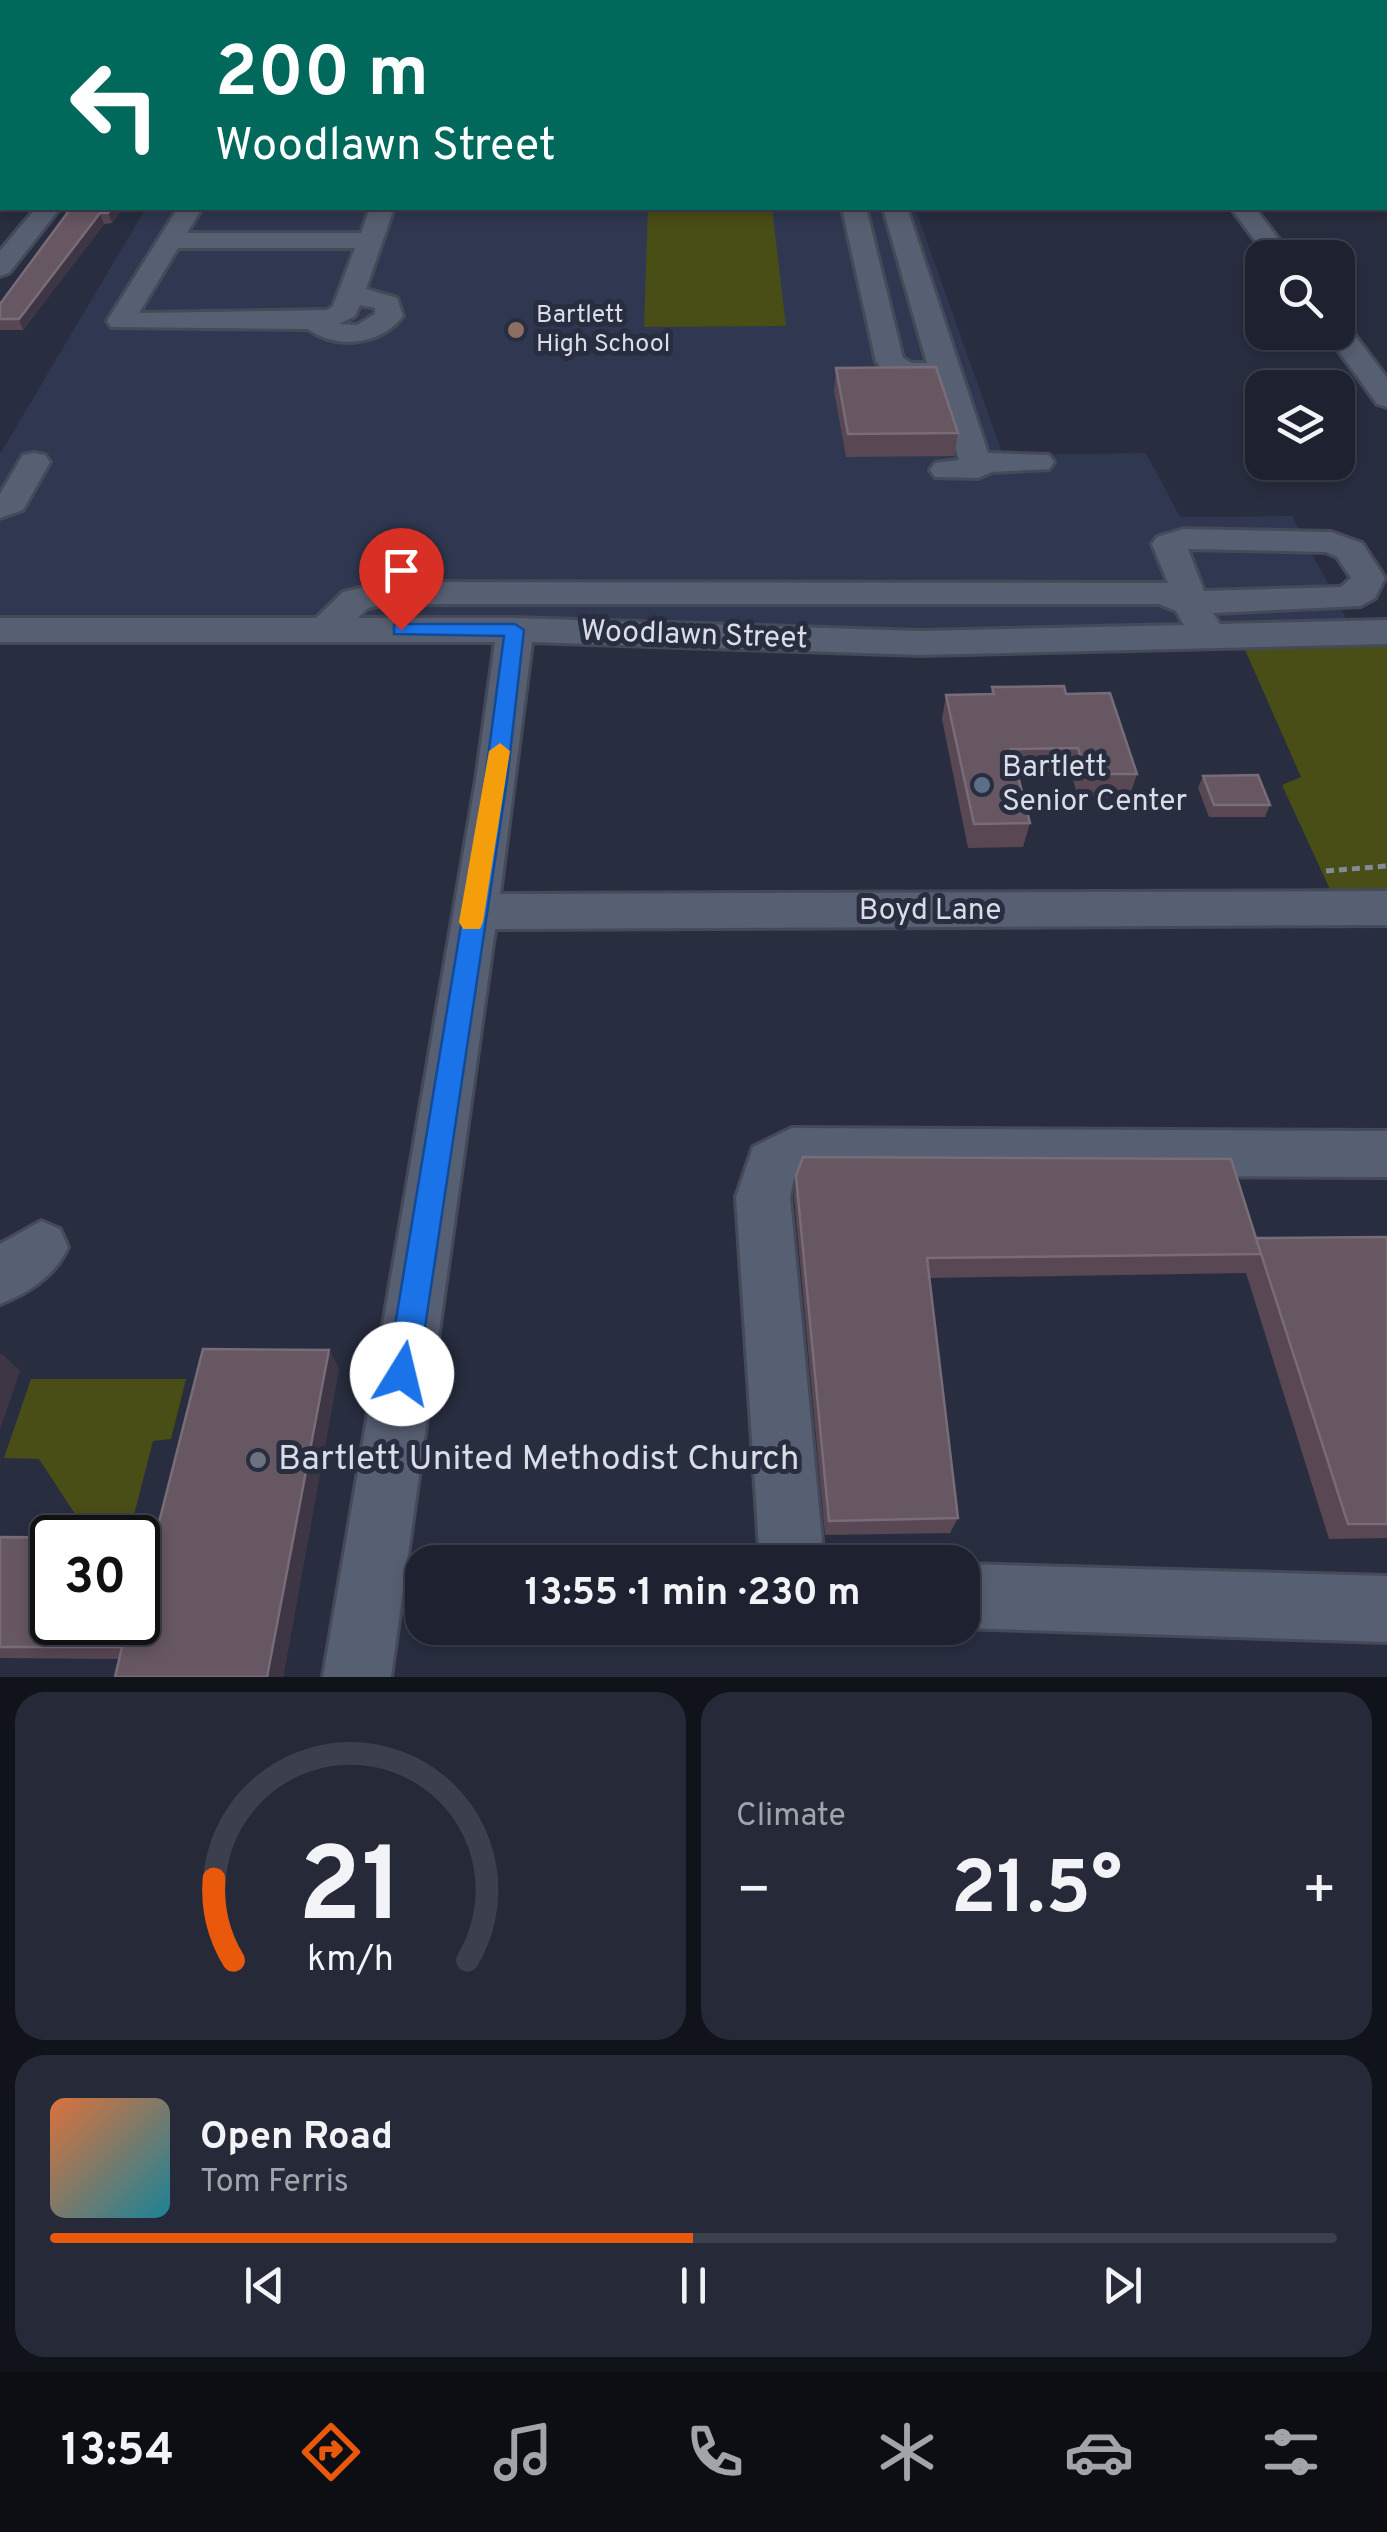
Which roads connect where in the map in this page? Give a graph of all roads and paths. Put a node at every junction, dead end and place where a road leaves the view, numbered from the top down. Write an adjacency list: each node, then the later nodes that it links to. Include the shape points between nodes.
1 (46, 210): 10 (street)
2 (189, 210): 9 (street)
3 (381, 210): 7 (street)
4 (854, 210): 11 (street)
5 (896, 210): 12 (street)
6 (1245, 210): 8 (street)
7 (369, 240): 9 (street); 13 (street)
8 (1267, 240)
9 (170, 241): 14 (street, via 121,321)
10 (0, 268)
11 (870, 277): 12 (street); 16 (street, via 890,362 914,372)
12 (916, 277): 16 (street)
13 (349, 297): 14 (street, via 336,317); 14 (street, via 388,304 389,316 348,334 328,333)
14 (316, 322)
15 (1351, 350): 17 (street)
16 (943, 368): 19 (street, via 961,466)
17 (1387, 398)
18 (34, 462): 20 (street, via 11,503)
19 (1038, 462)
20 (0, 508)
21 (1189, 603): 21 (street, via 1347,598 1368,578 1350,550 1331,542 1183,539 1168,544); 23 (street, via 1163,592 387,593 356,600); 26 (street)
22 (0, 630): 23 (street, Woodlawn Street)
23 (325, 630): 24 (street, Woodlawn Street)
24 (515, 630): 26 (street, Woodlawn Street, via 921,643); 30 (street)
25 (1387, 632): 26 (street, Woodlawn Street)
26 (1209, 636)
27 (1387, 866): 28 (path)
28 (1326, 871)
29 (1387, 908): 30 (street, Boyd Lane)
30 (473, 912): 35 (street)
31 (1387, 1154): 32 (street, via 792,1151 771,1164 763,1197)
32 (791, 1545)
33 (980, 1597): 34 (street)
34 (1387, 1609)
35 (356, 1677)

